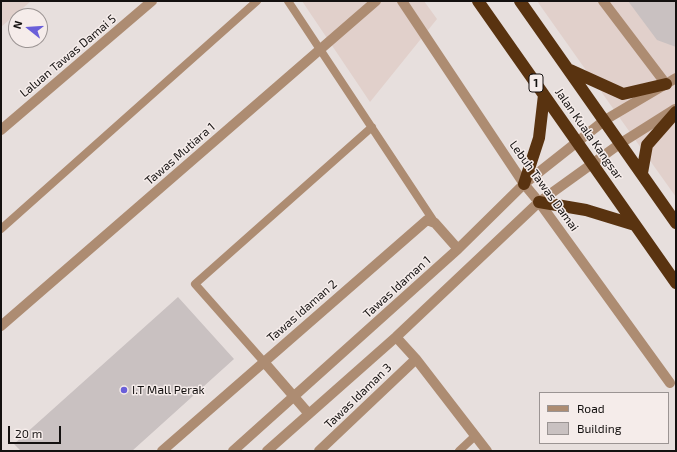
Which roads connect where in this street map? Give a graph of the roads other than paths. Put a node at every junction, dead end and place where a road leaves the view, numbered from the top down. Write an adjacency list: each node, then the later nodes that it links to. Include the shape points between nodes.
1 (152, 1): 16 (street, Laluan Tawas Damai 5)
2 (257, 1): 26 (lane)
3 (288, 1): 9 (lane)
4 (376, 1): 9 (street, Tawas Mutiara 1)
5 (402, 1): 21 (street, Lebuh Tawas Damai)
6 (478, 1): 12 (highway, Jalan Kuala Kangsar / 1)
7 (520, 1): 10 (highway, Jalan Kuala Kangsar)
8 (602, 1): 11 (street)
9 (321, 49): 15 (lane); 29 (street, Tawas Mutiara 1)
10 (569, 70): 11 (highway, via 623,94); 14 (highway, Jalan Kuala Kangsar)
11 (671, 81): 14 (street, Tawas Idaman 1)
12 (544, 95): 17 (highway, Jalan Kuala Kangsar / 1); 21 (highway, via 539,138)
13 (676, 110): 18 (street); 20 (highway, via 647,145)
14 (605, 120): 17 (street, Tawas Idaman 1); 18 (highway, Jalan Kuala Kangsar)
15 (372, 126): 23 (lane); 32 (lane, via 195,284)
16 (1, 130)
17 (577, 141): 19 (highway, Jalan Kuala Kangsar / 1); 21 (street, Tawas Idaman 1)
18 (621, 143): 19 (street); 20 (highway, Jalan Kuala Kangsar)
19 (593, 164): 22 (street); 25 (highway, Jalan Kuala Kangsar / 1)
20 (642, 173): 24 (highway, Jalan Kuala Kangsar)
21 (524, 184): 22 (street, Lebuh Tawas Damai); 27 (street, Tawas Idaman 1)
22 (539, 202): 25 (highway, via 586,210); 30 (street); 33 (street, Lebuh Tawas Damai)
23 (436, 223): 27 (street); 32 (street, Tawas Idaman 2, via 426,220)
24 (676, 223)
25 (635, 225): 28 (highway, Jalan Kuala Kangsar / 1)
26 (1, 229)
27 (458, 249): 34 (street, Tawas Idaman 1)
28 (676, 283)
29 (1, 326)
30 (396, 337): 31 (street); 35 (street)
31 (416, 359): 36 (street); 40 (street, Tawas Idaman 3)
32 (264, 362): 34 (street); 37 (street, Tawas Idaman 2)
33 (670, 383)
34 (294, 396): 35 (street); 38 (street, Tawas Idaman 1)
35 (309, 414): 39 (street)
36 (475, 436): 41 (lane); 42 (street)
37 (162, 451)
38 (233, 451)
39 (267, 451)
40 (319, 451)
41 (459, 451)
42 (487, 451)

